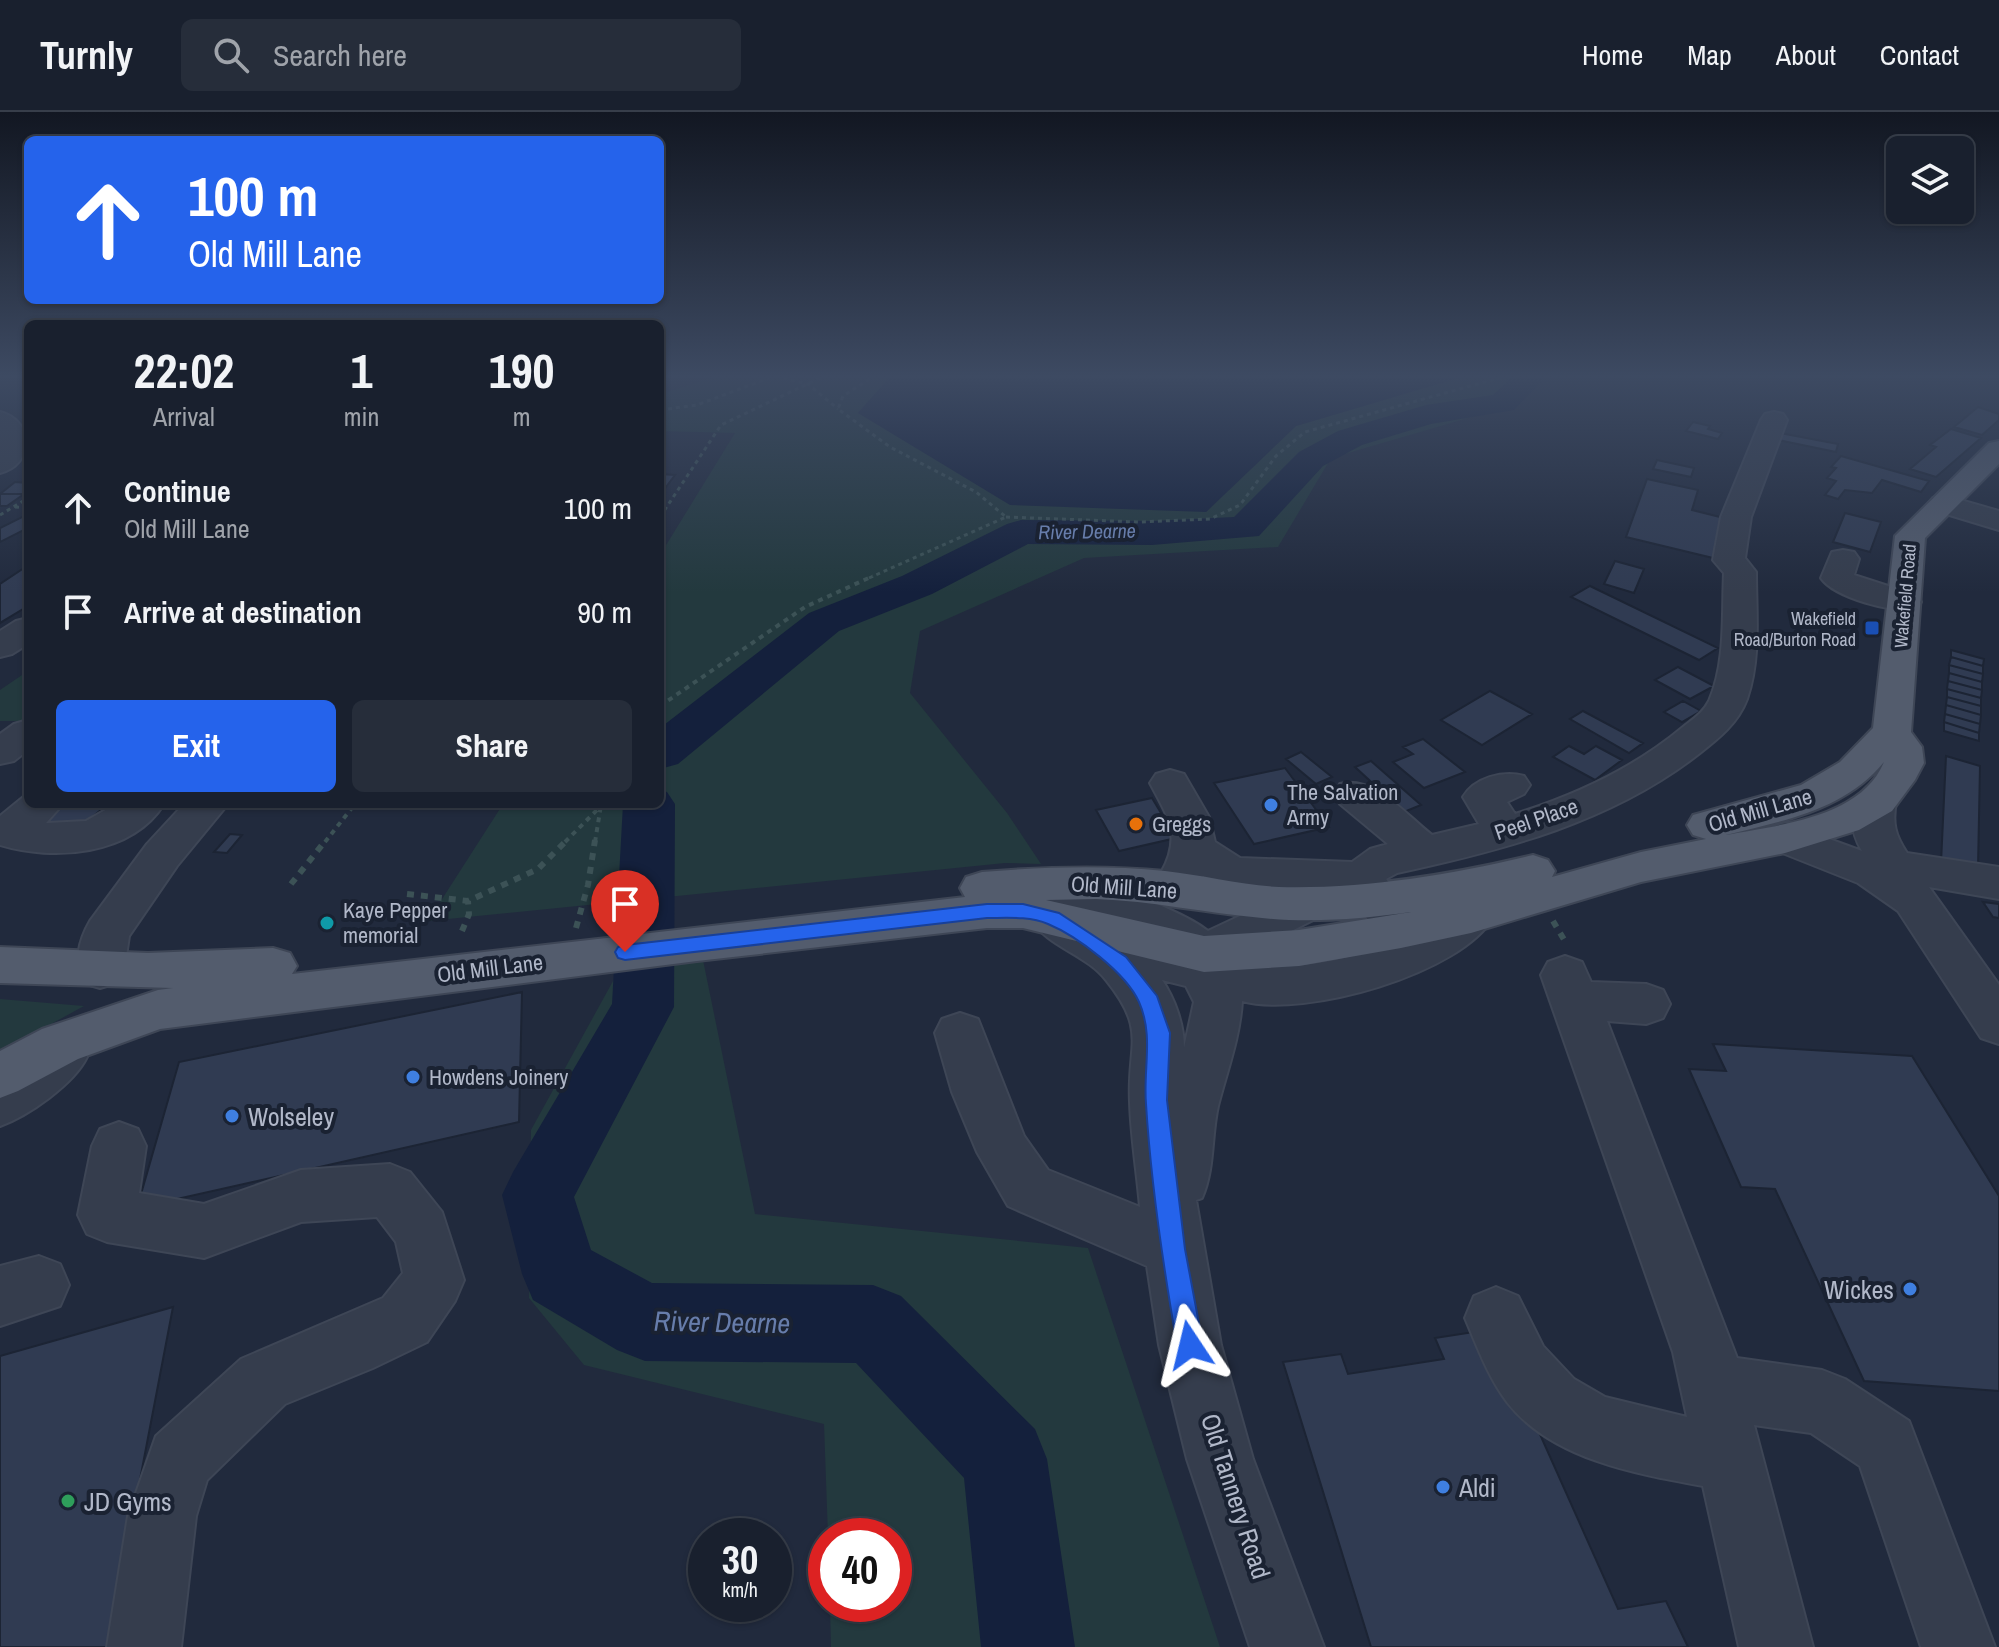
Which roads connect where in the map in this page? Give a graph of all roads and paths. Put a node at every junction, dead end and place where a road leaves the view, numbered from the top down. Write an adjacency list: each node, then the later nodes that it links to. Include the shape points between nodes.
1 (1999, 449): 7 (main road, Wakefield Road)
2 (705, 450): 10 (path)
3 (895, 450): 12 (path, via 976,492)
4 (1284, 450): 12 (path, via 1240,505 1210,519)
5 (1762, 450): 31 (street, Peel Place, via 1736,517 1729,560 1740,572 1734,681 1720,715 1666,762 1610,792)
6 (24, 501): 8 (path)
7 (1943, 504): 13 (street); 15 (main road, Wakefield Road, via 1910,536)
8 (17, 506): 9 (path); 11 (path)
9 (24, 507)
10 (664, 511)
11 (0, 515)
12 (1006, 517): 18 (path, via 805,607)
13 (1999, 521)
14 (1843, 559): 15 (street, via 1837,578)
15 (1904, 602): 19 (main road, Wakefield Road)
16 (24, 631): 17 (street)
17 (0, 647)
18 (664, 703)
19 (1892, 733): 23 (main road, Old Mill Lane, via 1903,747 1904,763); 43 (main road, Old Mill Lane, via 1860,767 1811,797 1506,877)
20 (1170, 783): 33 (street, via 1195,832)
21 (1510, 785): 31 (street, via 1483,797)
22 (1354, 794): 34 (street)
23 (1876, 802): 32 (main road, Old Mill Lane, via 1844,820); 35 (street, via 1873,830)
24 (37, 808): 30 (street, via 11,834 69,841)
25 (139, 808): 30 (street, via 127,819)
26 (203, 808): 51 (street, via 106,933)
27 (352, 808): 37 (path)
28 (598, 808): 40 (path, via 538,869)
29 (601, 808): 47 (path)
30 (106, 819)
31 (1505, 832): 34 (street, Peel Place)
32 (1785, 838): 44 (street, via 1873,872); 45 (main road, Old Mill Lane, via 1641,867)
33 (1195, 849): 38 (street, via 1182,876); 43 (street, via 1231,874 1345,876)
34 (1425, 852): 43 (street, Peel Place, via 1385,860 1370,869)
35 (1893, 866): 36 (street); 44 (street)
36 (1999, 883)
37 (291, 884)
38 (1166, 887): 41 (main road, Old Mill Lane, via 1088,882); 42 (main road, Old Mill Lane, via 1249,901)
39 (407, 894): 40 (path)
40 (468, 901): 46 (path)
41 (1039, 901): 48 (main road, Old Mill Lane, via 1023,911); 49 (street, via 1137,955); 56 (street, Old Tannery Road, via 1119,962 1147,996)
42 (1307, 903): 43 (main road, Old Mill Lane); 49 (street, Old Tannery Road)
43 (1380, 903): 45 (main road, Old Mill Lane); 49 (main road, Old Mill Lane, via 1299,948)
44 (1922, 913): 54 (street)
45 (1471, 916): 49 (street, via 1421,953 1344,978 1255,986)
46 (462, 931)
47 (575, 933): 48 (main road, Old Mill Lane); 51 (main road, Old Mill Lane, via 285,965)
48 (624, 940): 53 (main road, Old Mill Lane, via 225,999)
49 (1204, 963): 56 (street, Old Tannery Road, via 1177,992); 60 (street, Old Tannery Road, via 1218,1002 1191,1109)
50 (0, 965): 51 (main road, Old Mill Lane)
51 (100, 970)
52 (1646, 1004): 62 (street, via 1570,988)
53 (117, 1022): 57 (main road, Old Mill Lane); 58 (street)
54 (1998, 1022)
55 (960, 1033): 60 (street, via 1004,1152 1028,1188)
56 (1159, 1033): 60 (street, Old Tannery Road, via 1156,1100)
57 (0, 1076)
58 (0, 1103)
59 (119, 1146): 64 (street, via 107,1215 204,1231 301,1196 390,1190 422,1231 434,1280 405,1320 263,1381 180,1460 162,1516)
60 (1173, 1249): 65 (street, Old Tannery Road, via 1190,1345 1220,1459)
61 (1496, 1318): 63 (street, via 1532,1383 1559,1408 1598,1429)
62 (1709, 1370): 63 (street); 67 (street, via 1822,1402 1886,1444)
63 (1731, 1458): 66 (street)
64 (144, 1647)
65 (1287, 1647)
66 (1776, 1647)
67 (1958, 1647)

